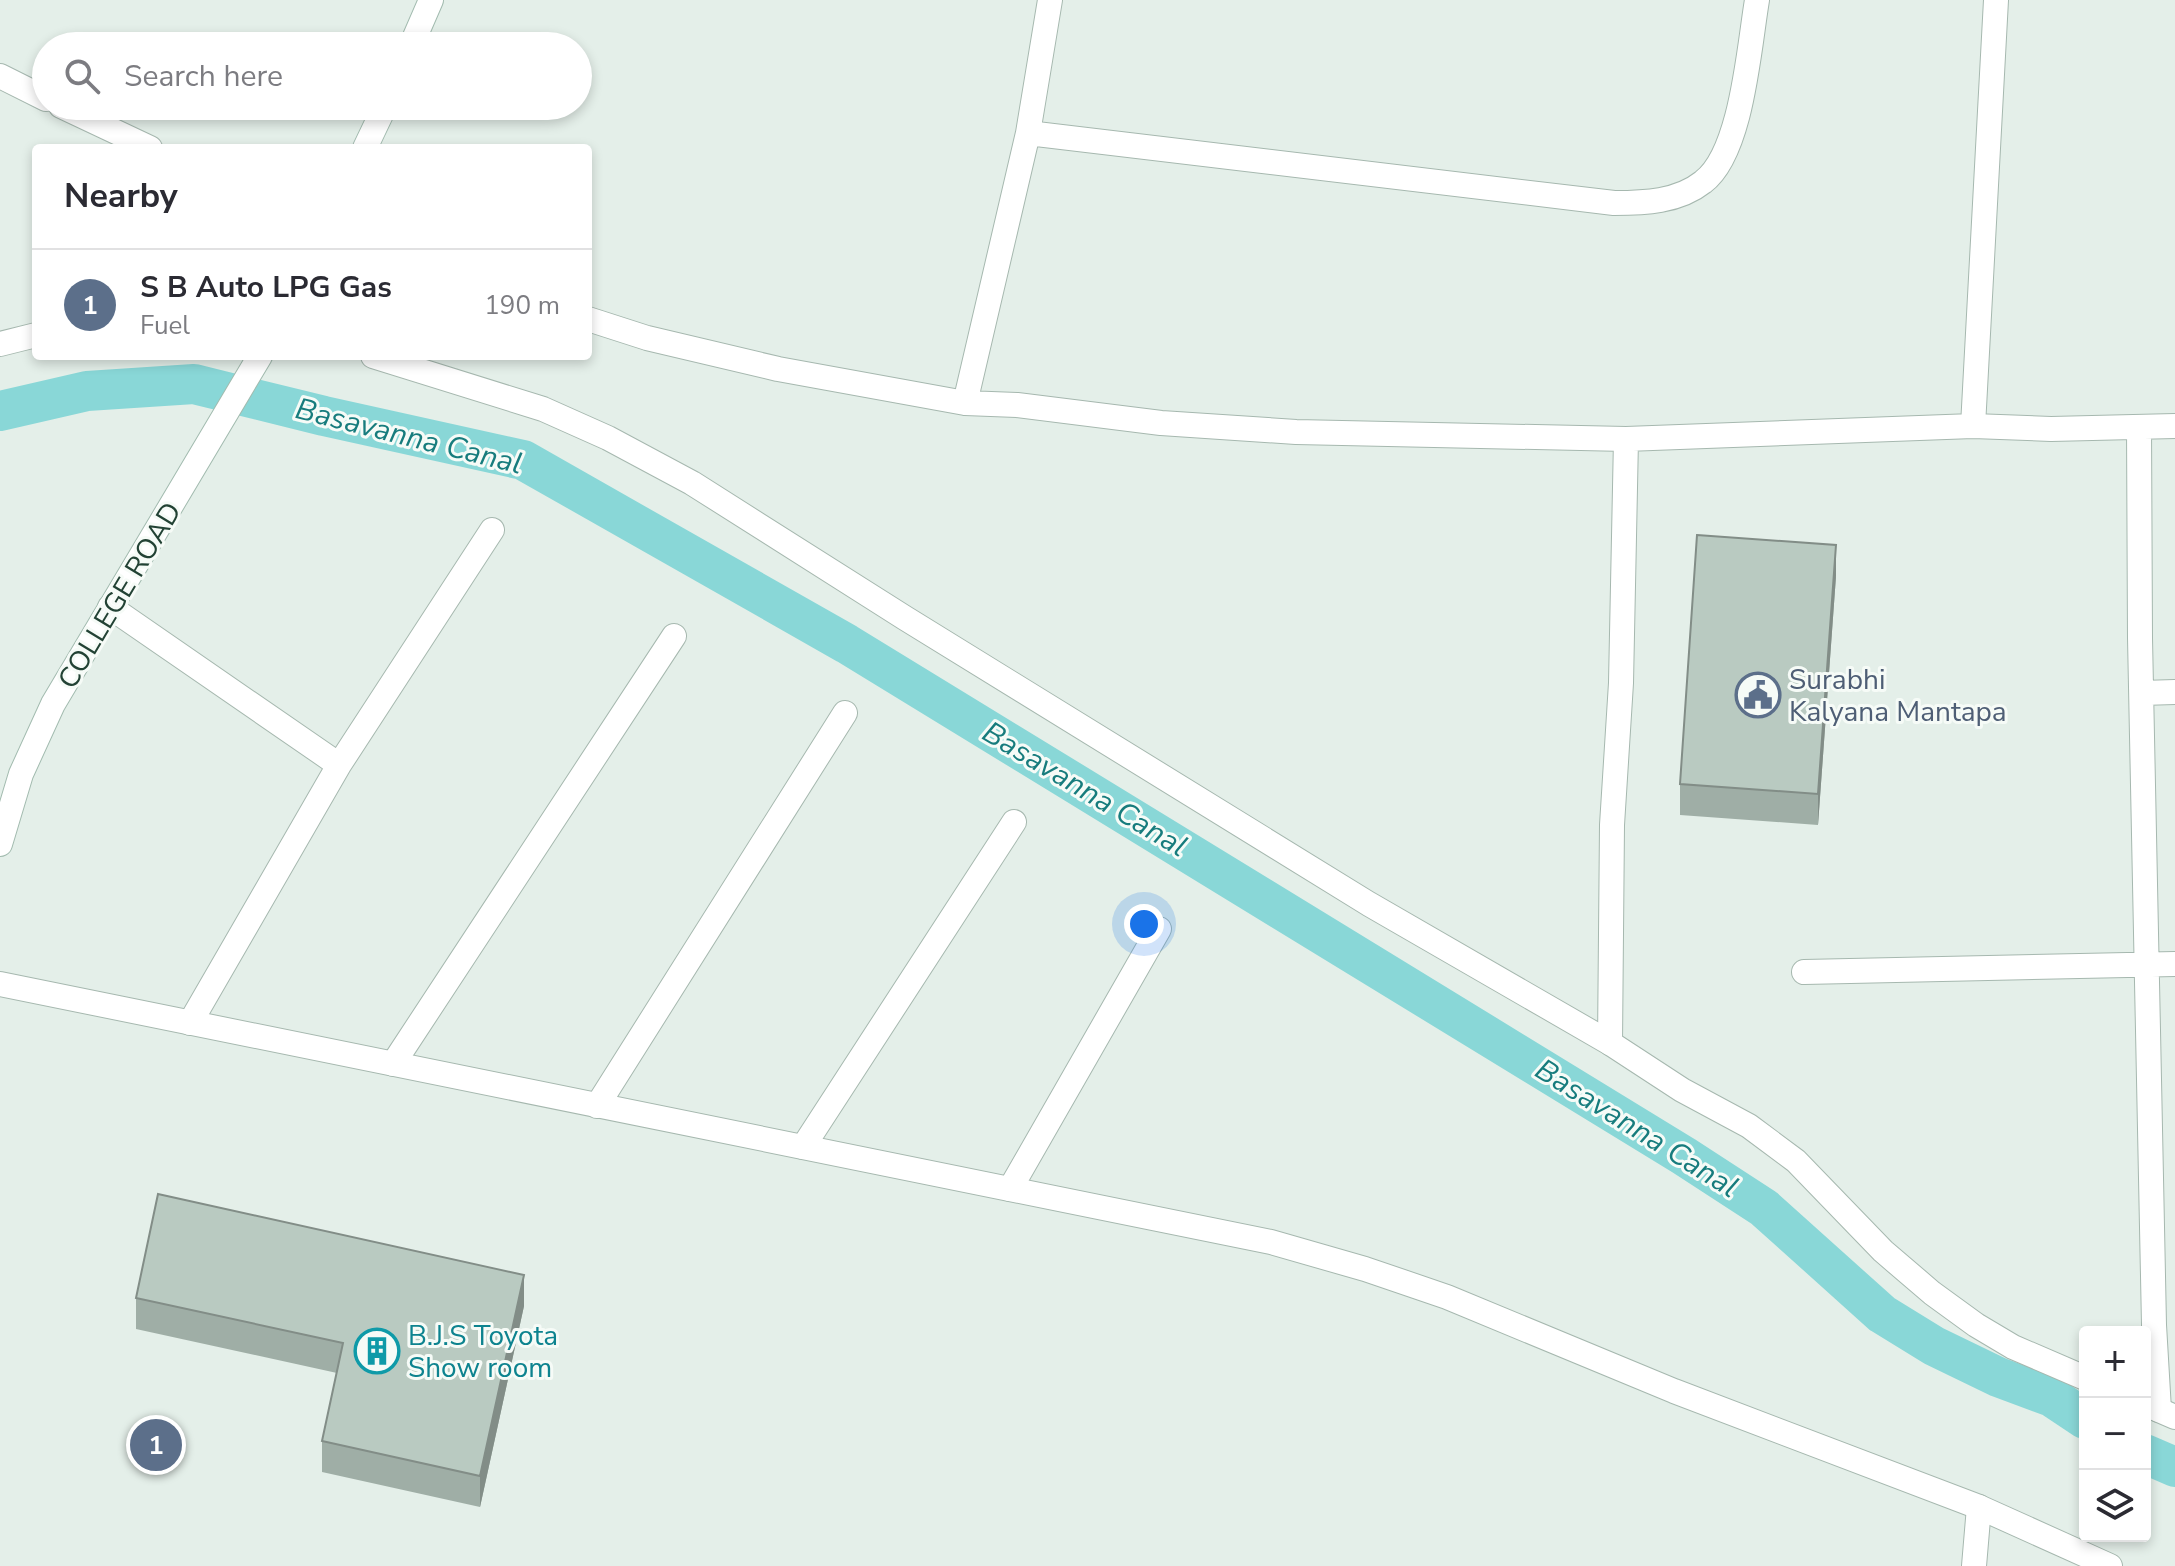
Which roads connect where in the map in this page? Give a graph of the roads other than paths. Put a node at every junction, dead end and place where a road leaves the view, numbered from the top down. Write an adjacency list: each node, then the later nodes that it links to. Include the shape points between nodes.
1 (431, 0): 5 (street)
2 (1050, 0): 10 (street)
3 (1757, 0): 10 (street, via 1736,124 1723,160 1704,182 1649,203)
4 (1996, 0): 19 (street)
5 (417, 32)
6 (0, 76): 7 (street)
7 (32, 92)
8 (91, 120): 11 (street)
9 (378, 120): 12 (street)
10 (1028, 133): 18 (street)
11 (142, 144)
12 (367, 144)
13 (592, 320): 18 (street, via 778,369)
14 (32, 336): 15 (street)
15 (0, 344)
16 (386, 360): 38 (street, via 543,409 692,483 1356,896)
17 (255, 364): 24 (street, COLLEGE ROAD)
18 (965, 403): 22 (street, via 1296,432)
19 (1973, 426): 21 (street); 22 (street)
20 (2175, 426): 21 (street)
21 (2139, 427): 27 (street)
22 (1626, 439): 38 (street)
23 (492, 530): 29 (street)
24 (110, 607): 29 (street); 31 (street, COLLEGE ROAD, via 53,704 21,774)
25 (674, 636): 39 (street)
26 (2175, 692): 27 (street)
27 (2142, 693): 34 (street)
28 (845, 713): 40 (street)
29 (339, 765): 37 (street)
30 (1014, 822): 41 (street)
31 (0, 844)
32 (1159, 929): 42 (street)
33 (2175, 964): 34 (street)
34 (2148, 965): 35 (street); 43 (street)
35 (1804, 972)
36 (0, 984): 37 (street)
37 (190, 1023): 39 (street)
38 (1610, 1043): 44 (street, via 1749,1126 1796,1161 1883,1251 1976,1325)
39 (393, 1064): 40 (street)
40 (597, 1106): 41 (street)
41 (803, 1147): 42 (street)
42 (1010, 1189): 46 (street, via 1271,1242 1365,1269)
43 (2164, 1275): 45 (street)
44 (2079, 1375)
45 (2160, 1411)
46 (1979, 1507): 47 (street); 48 (street)
47 (1974, 1566)
48 (2110, 1566)

